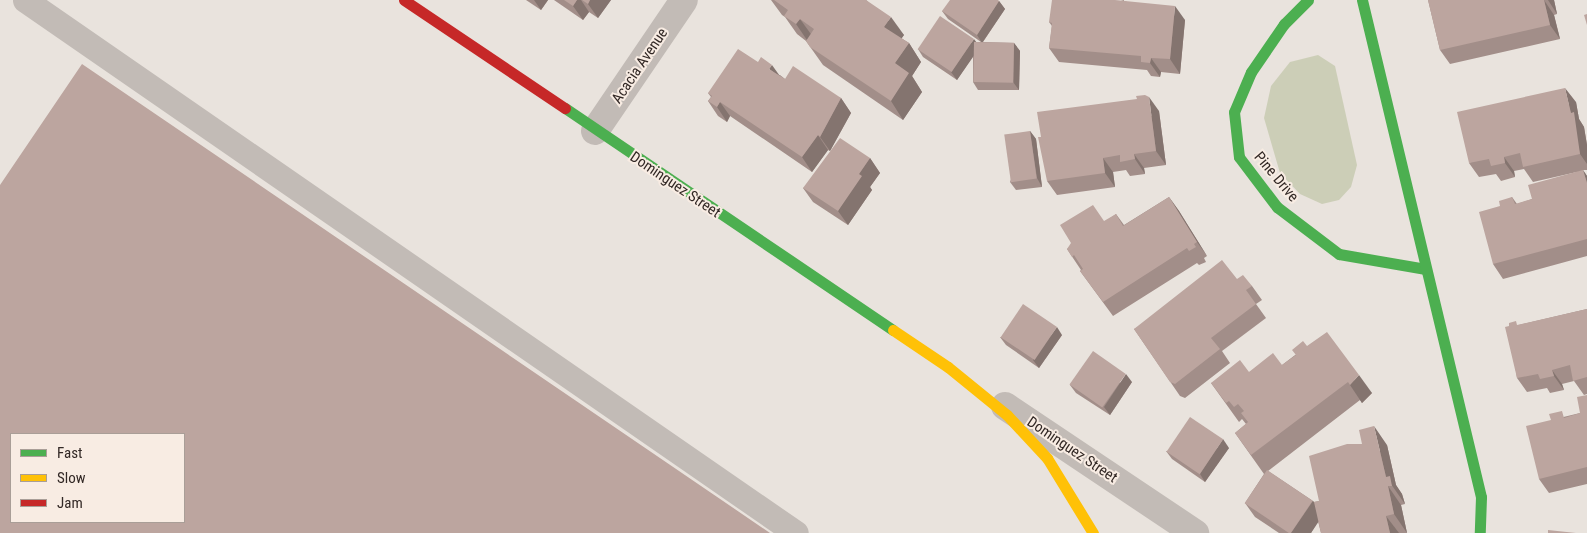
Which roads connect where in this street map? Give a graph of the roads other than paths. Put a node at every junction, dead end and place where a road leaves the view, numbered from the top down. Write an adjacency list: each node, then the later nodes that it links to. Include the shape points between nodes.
1 (25, 0): 9 (lane)
2 (404, 0): 6 (street, Dominguez Street)
3 (684, 0): 6 (street, Acacia Avenue)
4 (1308, 0): 7 (street, Pine Drive, via 1284,24 1251,72 1234,112 1239,157 1277,206 1339,254)
5 (1362, 0): 7 (street)
6 (595, 131): 8 (street, Dominguez Street)
7 (1426, 269): 12 (street, via 1481,497)
8 (948, 368): 10 (street, Dominguez Street, via 1007,415 1047,458); 11 (street, Dominguez Street)
9 (796, 533)
10 (1093, 533)
11 (1195, 533)
12 (1480, 533)

